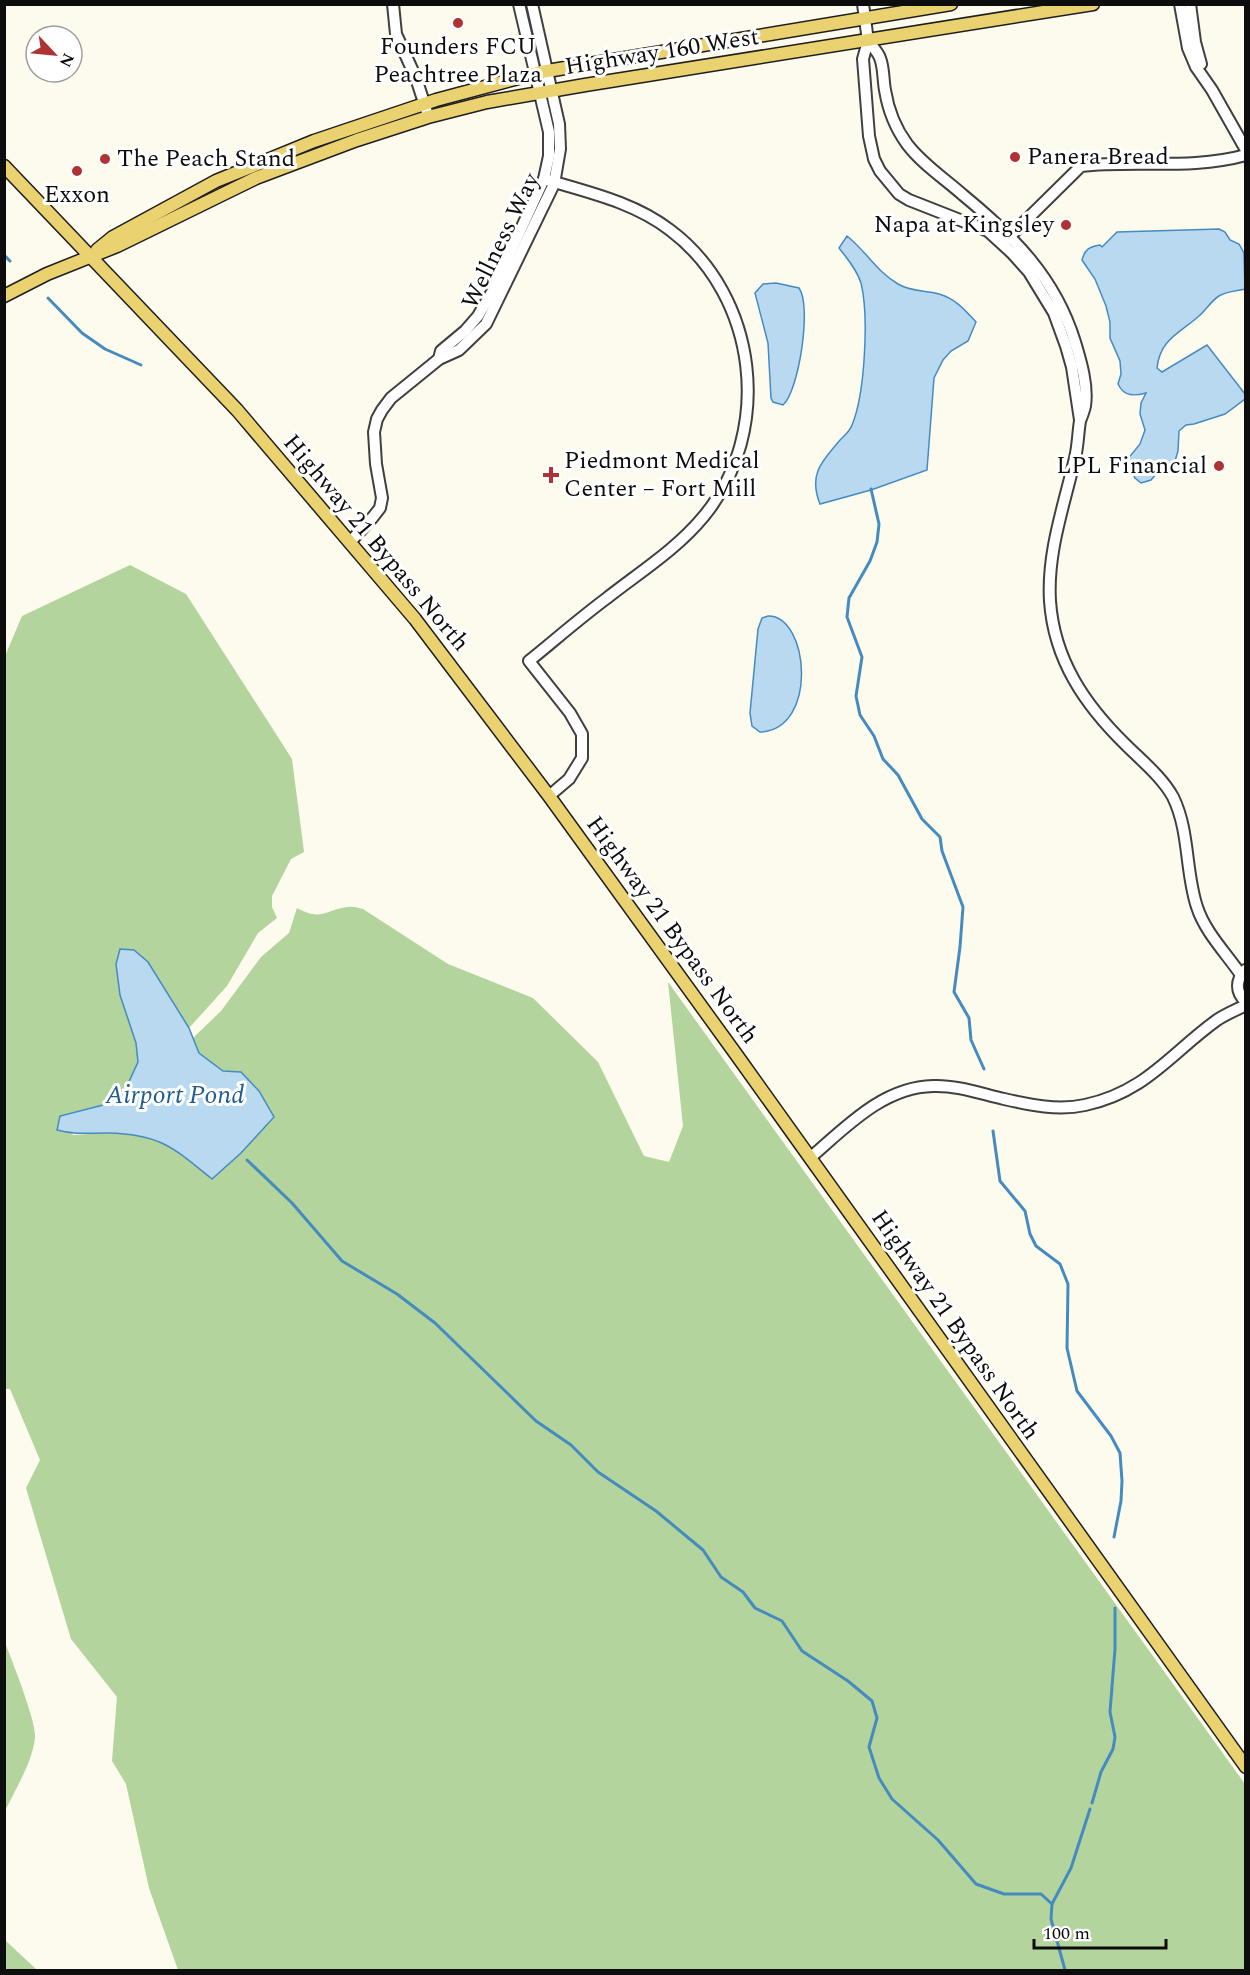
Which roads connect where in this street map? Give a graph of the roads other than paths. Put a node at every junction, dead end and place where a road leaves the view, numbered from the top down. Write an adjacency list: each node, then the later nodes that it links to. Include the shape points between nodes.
1 (393, 4): 13 (street, via 396,34)
2 (519, 4): 12 (street)
3 (532, 4): 12 (street)
4 (862, 4): 9 (street)
5 (951, 4): 9 (main road, Highway 160 West)
6 (1093, 4): 10 (main road, Highway 160 West)
7 (1180, 4): 11 (street, via 1188,48)
8 (1190, 4): 11 (street)
9 (864, 18): 10 (street); 12 (main road, Highway 160 West)
10 (868, 41): 12 (main road, Highway 160 West); 19 (street, via 880,56 891,117 907,144); 19 (street, via 862,58 864,94 868,136 880,171 899,194)
11 (1203, 76): 15 (street)
12 (544, 83): 13 (main road, Highway 160 West); 14 (main road, Highway 160 West); 18 (street, Wellness Way)
13 (424, 104): 14 (street); 20 (main road, Highway 160 West, via 314,141 216,181 112,237)
14 (428, 117): 20 (main road, Highway 160 West, via 256,178)
15 (1245, 150)
16 (1245, 155): 19 (street, via 1200,163 1081,166)
17 (4, 166): 20 (main road, Highway 21 Bypass North)
18 (550, 181): 22 (street, Wellness Way, via 496,294 465,331 441,351 438,359 391,398 377,419 374,432 380,508); 23 (street, via 628,206 668,228 688,245 725,294 746,354 749,384 747,417 736,460 704,516 667,552 530,661 582,734 582,758 569,778)
19 (1006, 240): 24 (street, via 1056,295 1083,371 1085,407 1050,573 1050,600 1058,642 1071,676 1095,712 1172,797 1184,830 1197,907 1208,929)
20 (90, 256): 21 (main road); 22 (main road, Highway 21 Bypass North, via 237,410)
21 (4, 296)
22 (351, 541): 23 (main road, Highway 21 Bypass North)
23 (549, 796): 26 (main road, Highway 21 Bypass North)
24 (1244, 970): 25 (street, via 1237,987)
25 (1243, 1000): 26 (street, via 1122,1094 1065,1108 1024,1104 963,1089 909,1089 871,1107)
26 (810, 1158): 27 (main road, Highway 21 Bypass North)
27 (1245, 1767)

